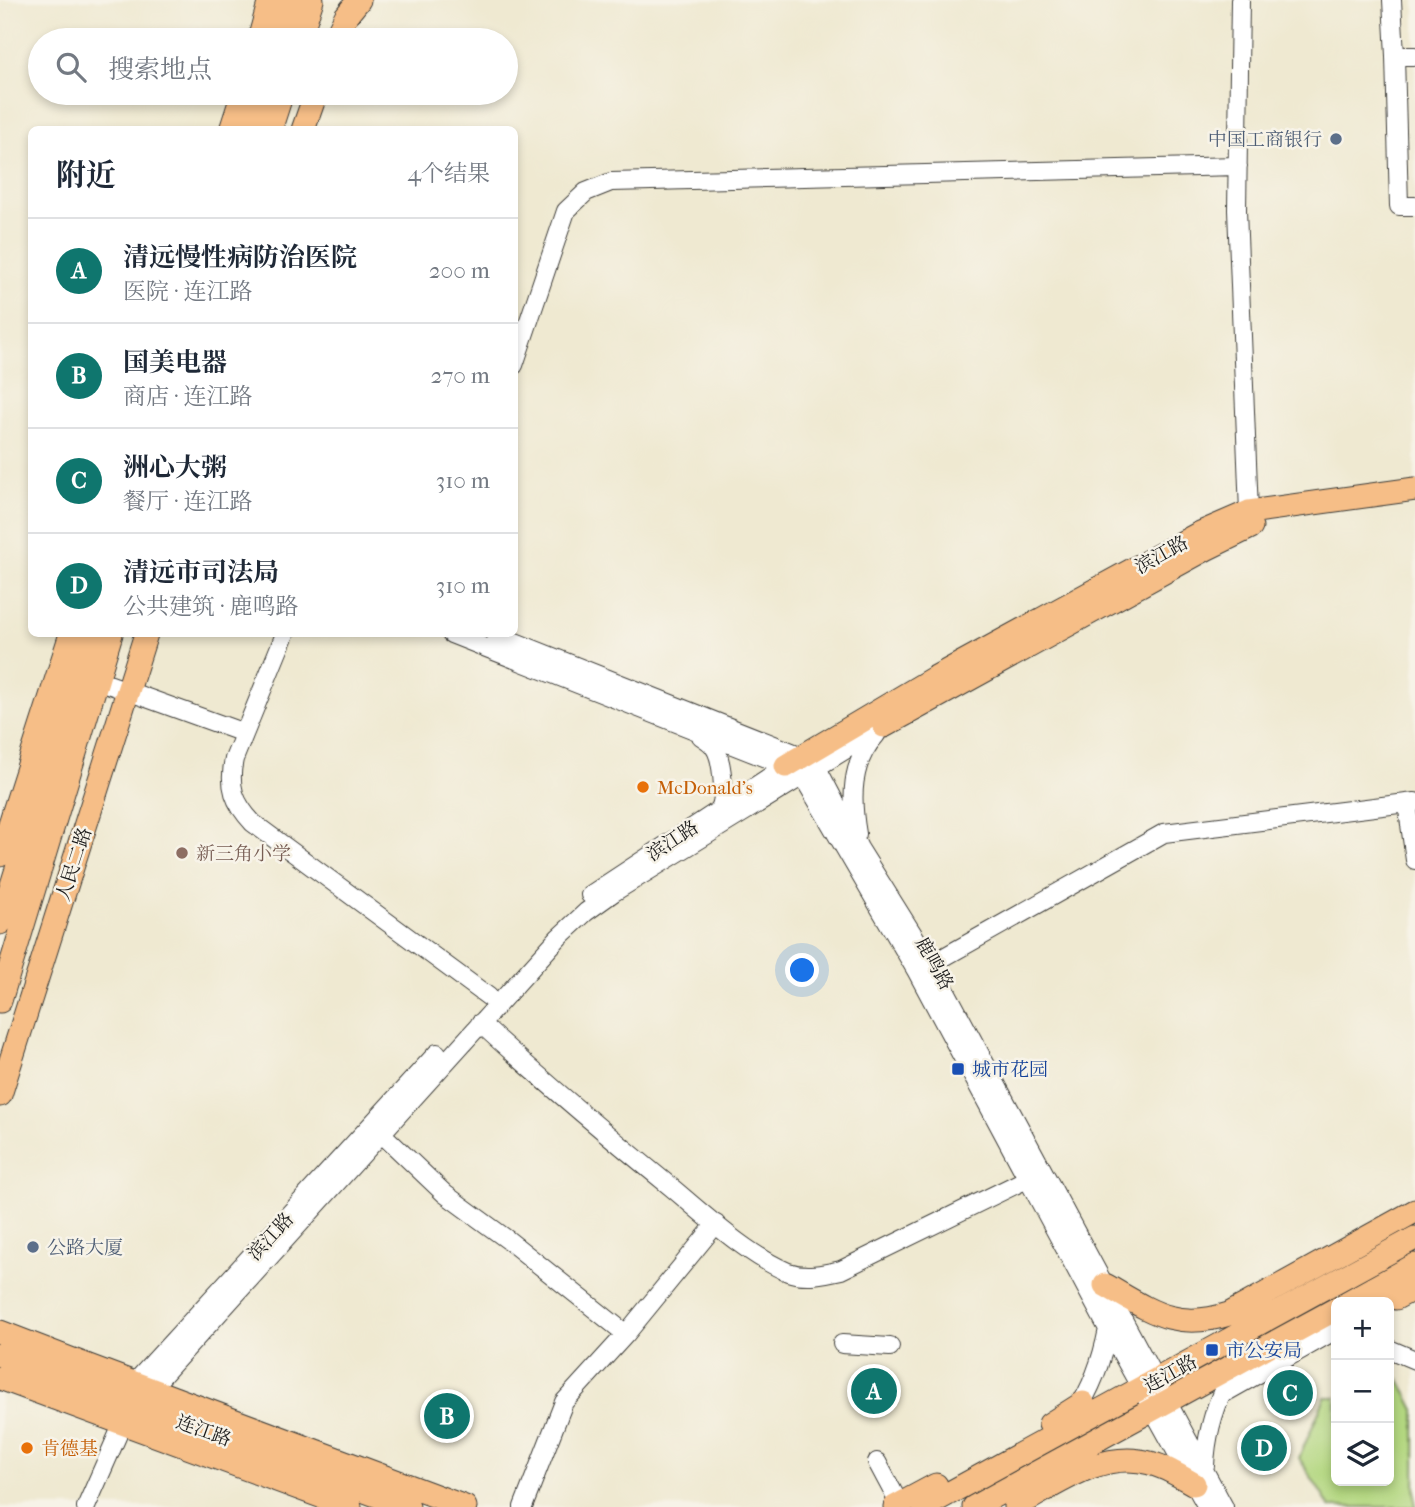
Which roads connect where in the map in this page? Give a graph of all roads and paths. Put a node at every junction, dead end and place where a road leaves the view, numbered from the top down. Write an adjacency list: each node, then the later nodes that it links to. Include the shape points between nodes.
1 (312, 0): 8 (main road)
2 (359, 0): 9 (main road)
3 (1240, 0): 20 (street)
4 (1392, 0): 10 (street)
5 (283, 4): 6 (main road); 7 (main road)
6 (267, 28)
7 (280, 28)
8 (303, 28)
9 (340, 28)
10 (1395, 56): 11 (street); 21 (street, via 1399,206)
11 (1415, 56)
12 (239, 105): 16 (main road)
13 (257, 105): 17 (main road)
14 (278, 105): 18 (main road)
15 (312, 105): 19 (main road)
16 (232, 126)
17 (251, 126)
18 (271, 126)
19 (304, 126)
20 (1238, 166): 22 (street, via 611,182 586,192 566,211); 25 (street)
21 (1415, 206)
22 (518, 353)
23 (1415, 489): 25 (main road, 滨江路)
24 (1415, 503): 36 (main road, 滨江路, via 1249,528)
25 (1249, 512): 38 (main road, 滨江路, via 1198,534 934,678)
26 (70, 637): 42 (main road)
27 (90, 637): 44 (main road)
28 (110, 637): 33 (main road, 人民二路)
29 (145, 637): 34 (main road, 人民二路)
30 (284, 637): 37 (street)
31 (459, 637): 35 (street)
32 (502, 637): 38 (street)
33 (97, 680): 34 (street); 47 (main road, 人民二路)
34 (128, 690): 37 (street); 49 (main road, 人民二路)
35 (686, 726): 38 (street); 40 (street, via 717,752 724,796)
36 (884, 726): 38 (street, 滨江路); 41 (street, via 864,750 855,779 853,814)
37 (244, 733): 46 (street, via 233,759 231,789 253,823)
38 (802, 766): 40 (street, 滨江路); 41 (street, 鹿鸣路); 45 (street, 鹿鸣路); 48 (street, 滨江路, via 586,912)
39 (1411, 802): 43 (street); 45 (street, via 1164,833)
40 (720, 808): 46 (street, 滨江路, via 576,906)
41 (859, 848): 45 (street, 鹿鸣路)
42 (0, 855)
43 (1415, 860)
44 (0, 923)
45 (924, 968): 51 (street, 鹿鸣路); 58 (street, 鹿鸣路)
46 (489, 997): 78 (street, 滨江路)
47 (0, 1001)
48 (480, 1023): 50 (street, 滨江路); 53 (street, via 600,1130)
49 (0, 1095)
50 (381, 1133): 66 (street, via 445,1194); 78 (street, 滨江路)
51 (1027, 1179): 53 (street, via 854,1265 820,1274 790,1272); 63 (street, 鹿鸣路)
52 (1415, 1211): 55 (main road)
53 (716, 1224): 66 (street)
54 (1415, 1238): 57 (main road, 连江路)
55 (1333, 1257): 57 (main road); 58 (main road, via 1212,1320 1173,1320)
56 (1415, 1265): 60 (main road)
57 (1363, 1267): 75 (main road, 连江路)
58 (1105, 1285): 75 (street, 鹿鸣路)
59 (1415, 1288): 61 (main road)
60 (1360, 1297)
61 (1394, 1298)
62 (1331, 1312): 73 (main road, 连江路)
63 (1108, 1329): 75 (street, 鹿鸣路); 80 (street, via 1101,1362)
64 (0, 1332): 72 (main road)
65 (1331, 1333): 79 (street)
66 (626, 1334): 93 (street, via 564,1402)
67 (842, 1344): 68 (street)
68 (890, 1347)
69 (1394, 1351): 71 (street)
70 (0, 1355): 77 (main road, 连江路)
71 (1414, 1361)
72 (78, 1362): 77 (main road); 78 (main road)
73 (1235, 1364): 79 (street); 81 (main road, 连江路)
74 (0, 1378): 90 (main road, 连江路)
75 (1149, 1385): 81 (street, 鹿鸣路); 83 (main road, 连江路)
76 (0, 1387): 82 (main road)
77 (90, 1390): 78 (main road, 连江路)
78 (135, 1394): 91 (main road, 连江路); 92 (main road)
79 (1221, 1395): 86 (street)
80 (1083, 1403): 83 (street); 87 (main road)
81 (1161, 1406): 85 (main road, 连江路); 86 (street, 鹿鸣路)
82 (119, 1432): 88 (street); 89 (main road)
83 (1062, 1433): 94 (main road, 连江路)
84 (877, 1462): 87 (street)
85 (1059, 1473): 86 (main road, via 1117,1459); 95 (main road, 连江路); 96 (main road)
86 (1199, 1477): 97 (street, 鹿鸣路); 98 (street, 鹿鸣路)
87 (898, 1506)
88 (86, 1507)
89 (319, 1507)
90 (349, 1507)
91 (408, 1507)
92 (465, 1507)
93 (523, 1507)
94 (924, 1507)
95 (974, 1507)
96 (1015, 1507)
97 (1207, 1507)
98 (1224, 1507)

